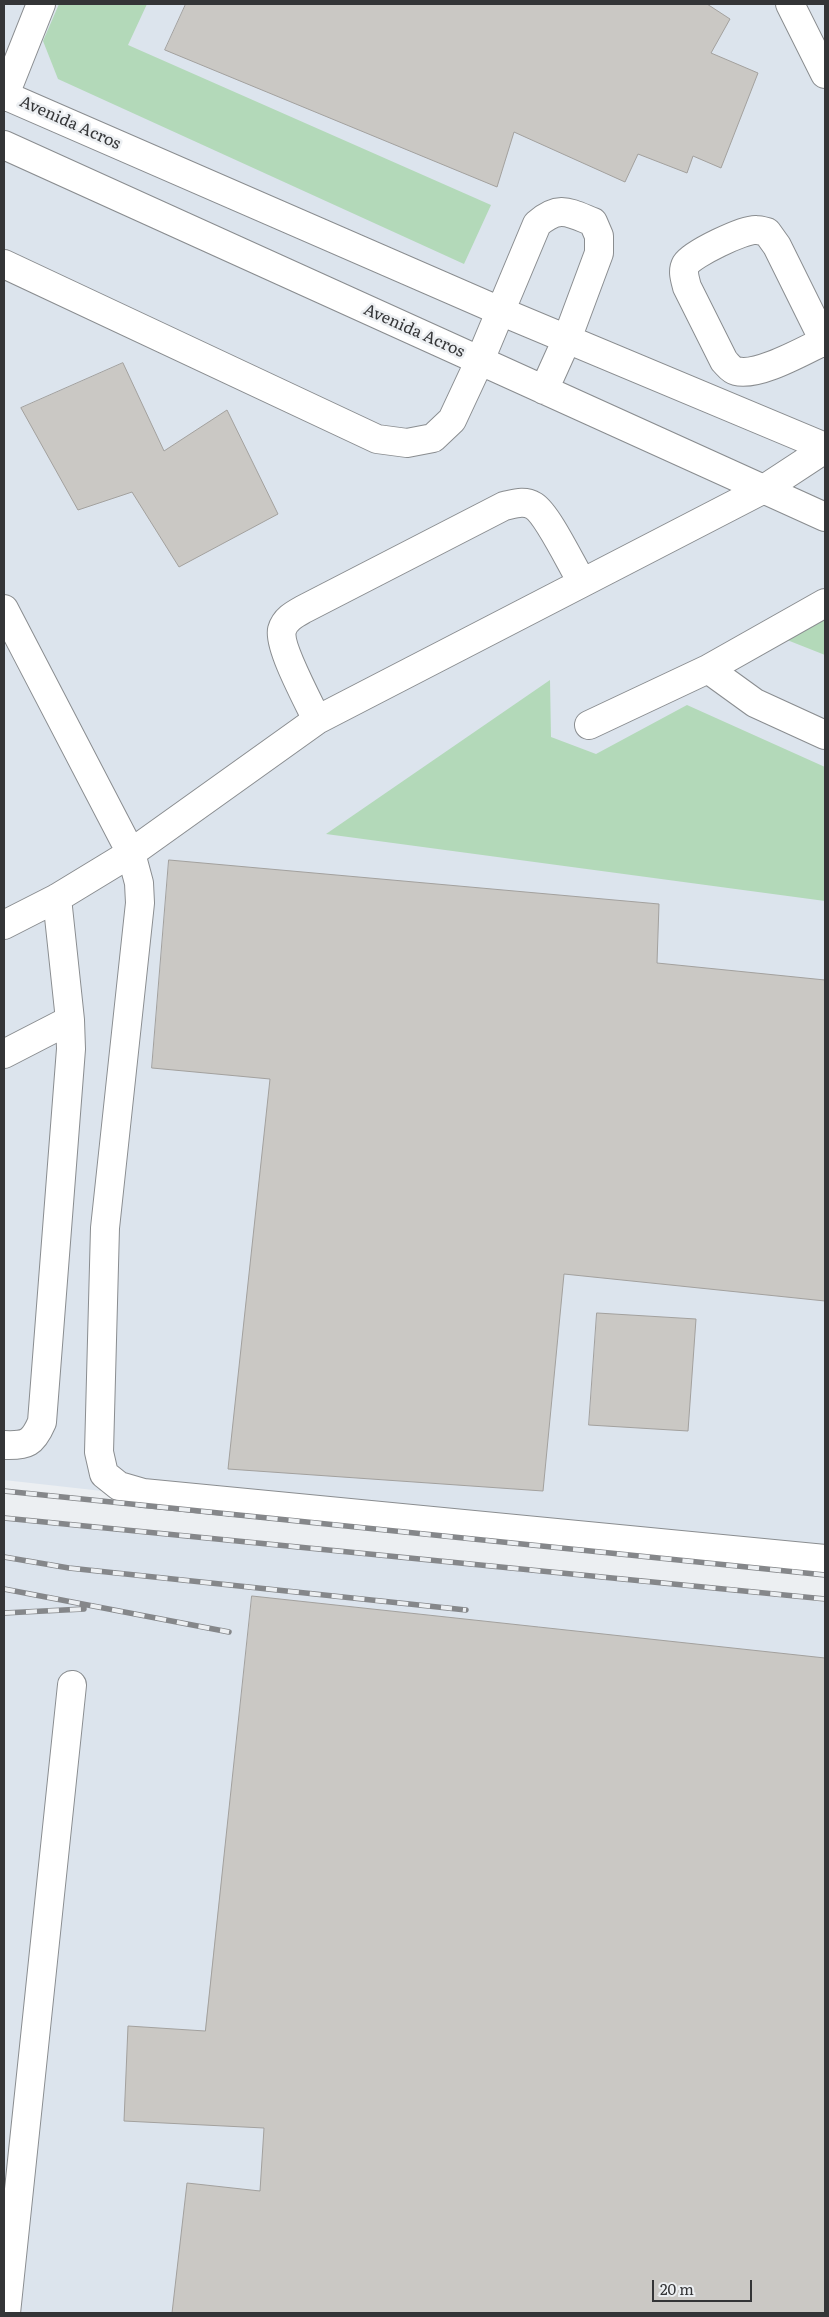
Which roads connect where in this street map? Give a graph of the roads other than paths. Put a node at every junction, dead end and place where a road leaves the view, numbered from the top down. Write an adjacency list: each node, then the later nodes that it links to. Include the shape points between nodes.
1 (41, 4): 4 (street)
2 (790, 4): 3 (street)
3 (825, 74)
4 (4, 96): 7 (street, Avenida Acros)
5 (4, 145): 10 (street, Avenida Acros)
6 (4, 264): 10 (street, via 377,439 407,443 433,438 452,420)
7 (500, 311): 8 (street, Avenida Acros); 8 (street, via 536,224 549,214 564,211 593,222 599,236 599,253); 10 (street)
8 (567, 338): 11 (street); 12 (street, Avenida Acros)
9 (825, 342): 9 (street, via 767,232 741,233 686,264 687,287 724,362 734,371 746,373 760,369)
10 (480, 360): 11 (street, Avenida Acros)
11 (544, 390): 13 (street, Avenida Acros)
12 (825, 448): 13 (street)
13 (764, 489): 14 (street, Avenida Acros); 15 (street)
14 (825, 517)
15 (582, 582): 19 (street); 19 (street, via 544,519 534,506 521,502 504,506 304,609 289,618 282,630 283,646)
16 (825, 603): 18 (street)
17 (4, 609): 22 (street)
18 (708, 669): 20 (street); 21 (street, via 755,703)
19 (317, 720): 22 (street)
20 (589, 725)
21 (825, 735)
22 (131, 853): 23 (street); 28 (street, via 139,883 140,903 105,1228 99,1452 104,1474 119,1486 143,1493)
23 (57, 898): 24 (street); 25 (street)
24 (4, 925)
25 (70, 1020): 26 (street); 27 (street, via 71,1049 42,1422 36,1437 24,1444)
26 (4, 1054)
27 (4, 1445)
28 (825, 1559)
29 (72, 1686): 30 (street)
30 (5, 2312)

